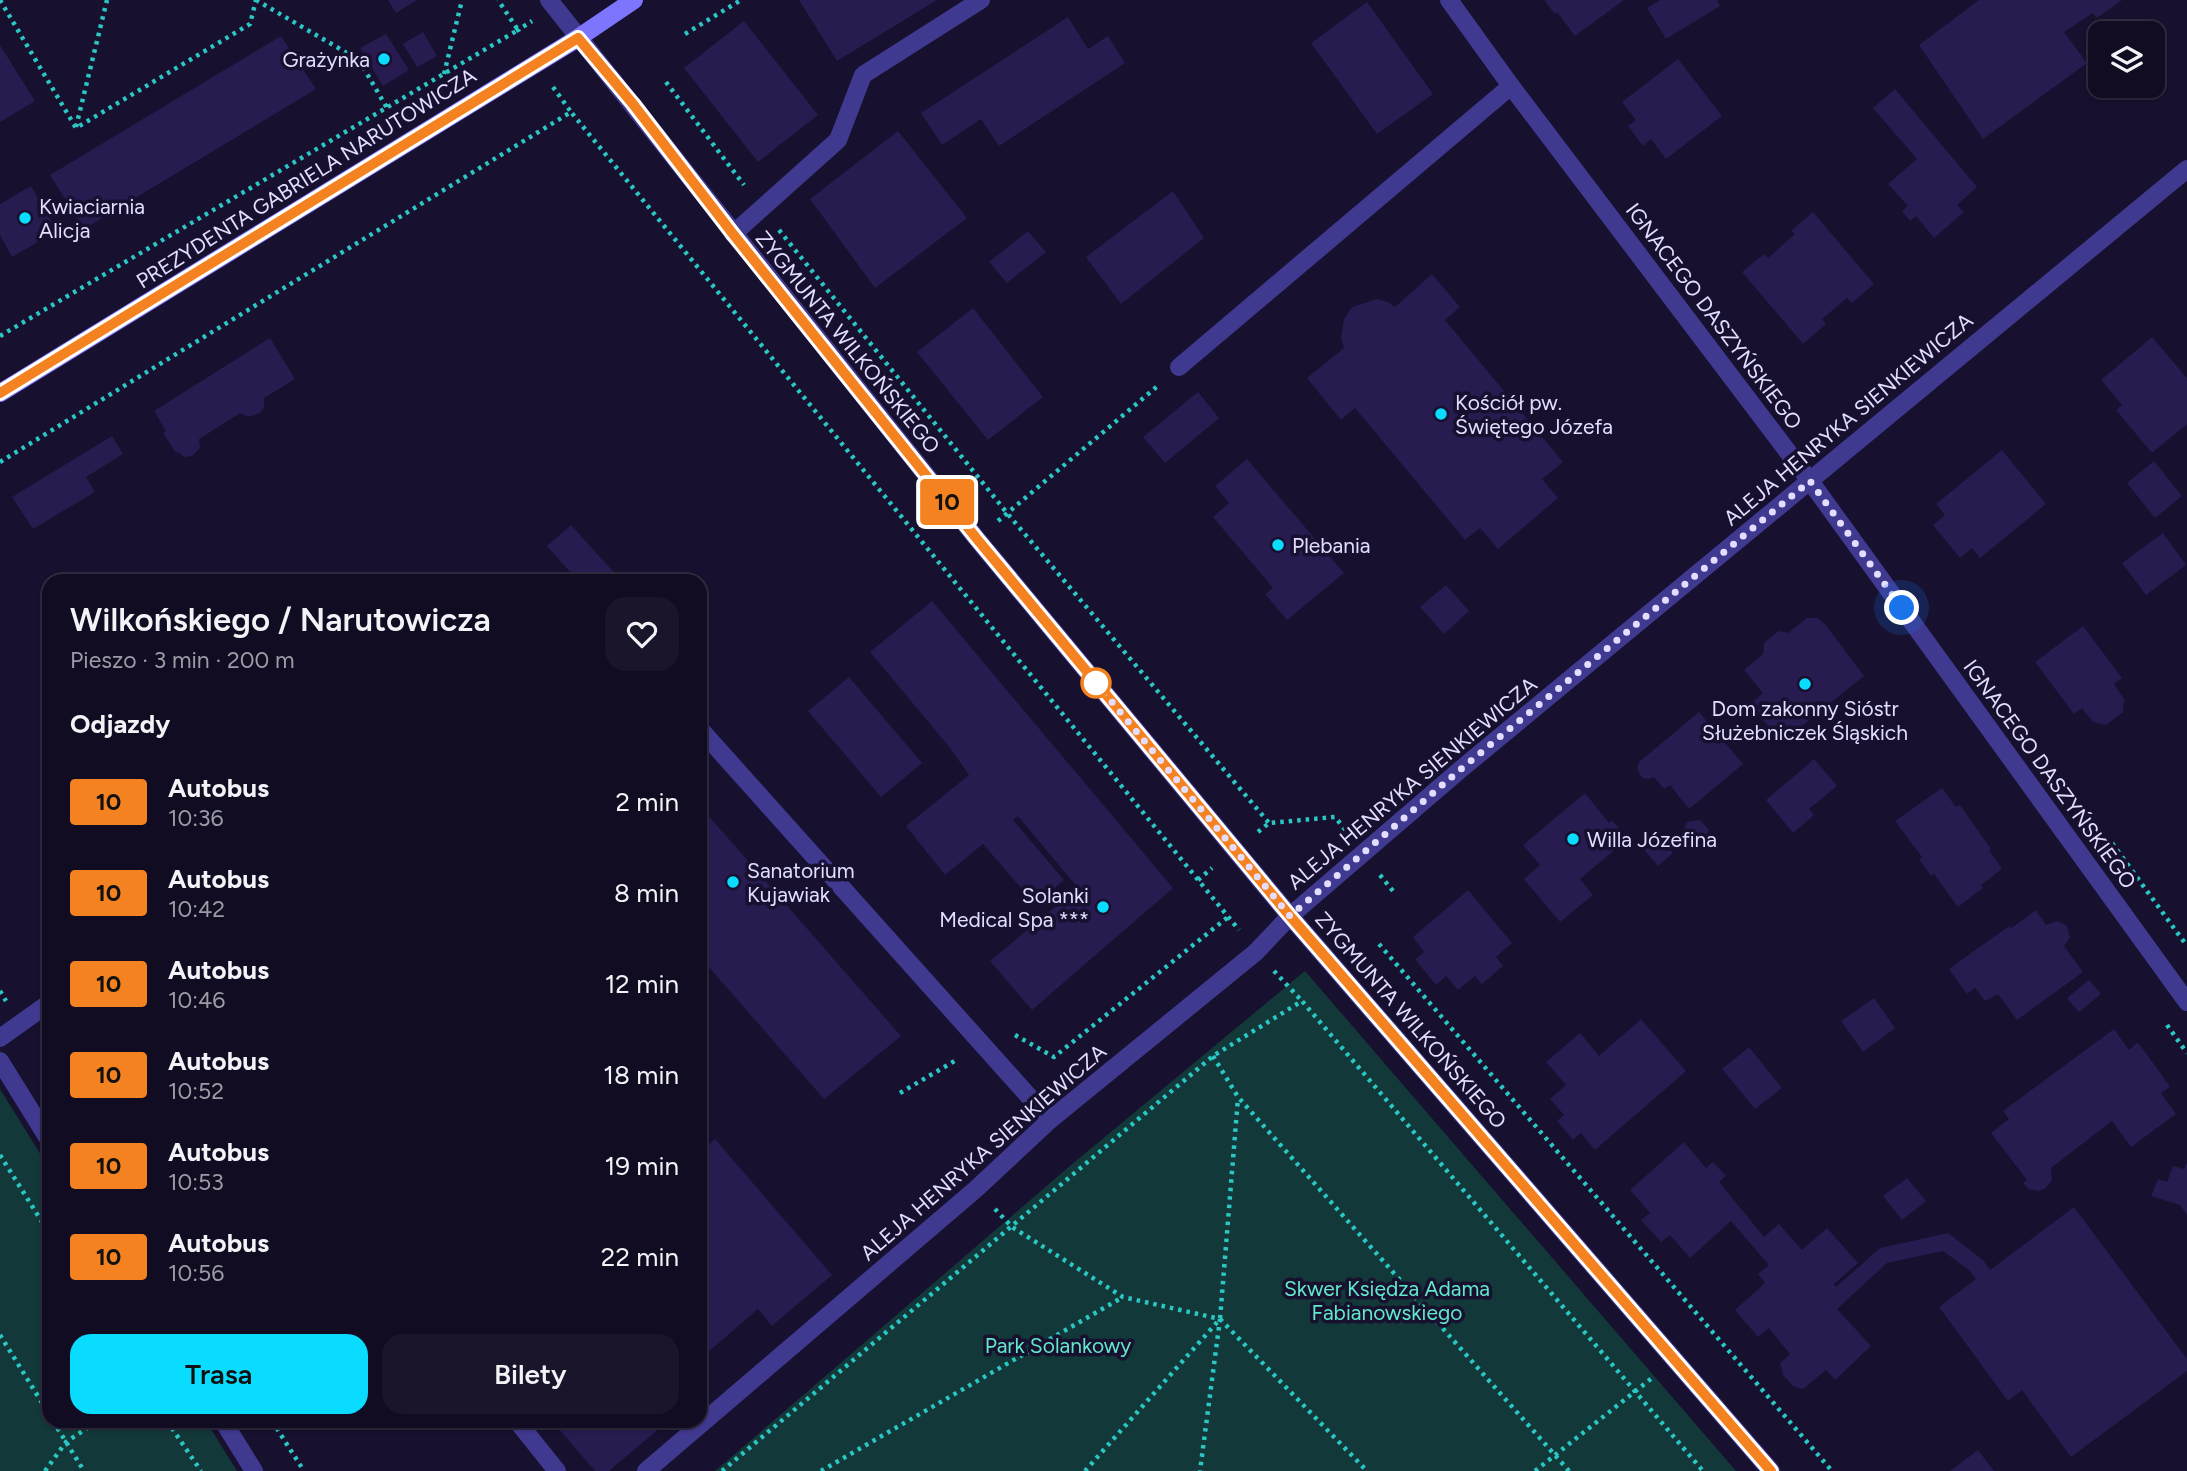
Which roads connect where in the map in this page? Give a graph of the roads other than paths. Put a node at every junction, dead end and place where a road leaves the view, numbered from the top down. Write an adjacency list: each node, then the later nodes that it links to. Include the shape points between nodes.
1 (550, 0): 5 (street, ZYGMUNTA WILKOŃSKIEGO)
2 (634, 0): 5 (street, PREZYDENTA GABRIELA NARUTOWICZA)
3 (981, 0): 8 (street, ZYGMUNTA WILKOŃSKIEGO, via 863,75 838,140)
4 (1449, 0): 6 (street, IGNACEGO DASZYŃSKIEGO)
5 (578, 38): 8 (street, ZYGMUNTA WILKOŃSKIEGO); 10 (street, PREZYDENTA GABRIELA NARUTOWICZA)
6 (1511, 86): 9 (street); 11 (street, IGNACEGO DASZYŃSKIEGO)
7 (2187, 169): 11 (street, ALEJA HENRYKA SIENKIEWICZA)
8 (733, 234): 13 (street, ZYGMUNTA WILKOŃSKIEGO, via 977,539)
9 (1179, 367)
10 (0, 393)
11 (1810, 481): 13 (street, ALEJA HENRYKA SIENKIEWICZA); 14 (street, IGNACEGO DASZYŃSKIEGO)
12 (707, 737): 18 (street)
13 (1290, 916): 18 (street, ALEJA HENRYKA SIENKIEWICZA, via 1256,952); 27 (street, ZYGMUNTA WILKOŃSKIEGO)
14 (2187, 1002)
15 (42, 1008): 16 (street)
16 (0, 1038)
17 (0, 1061): 19 (street)
18 (1050, 1120): 20 (street, ALEJA HENRYKA SIENKIEWICZA)
19 (42, 1129)
20 (707, 1419)
21 (227, 1428): 24 (street)
22 (523, 1428): 25 (street)
23 (696, 1428): 26 (street, ALEJA HENRYKA SIENKIEWICZA)
24 (254, 1471)
25 (557, 1471)
26 (646, 1471)
27 (1771, 1471)

